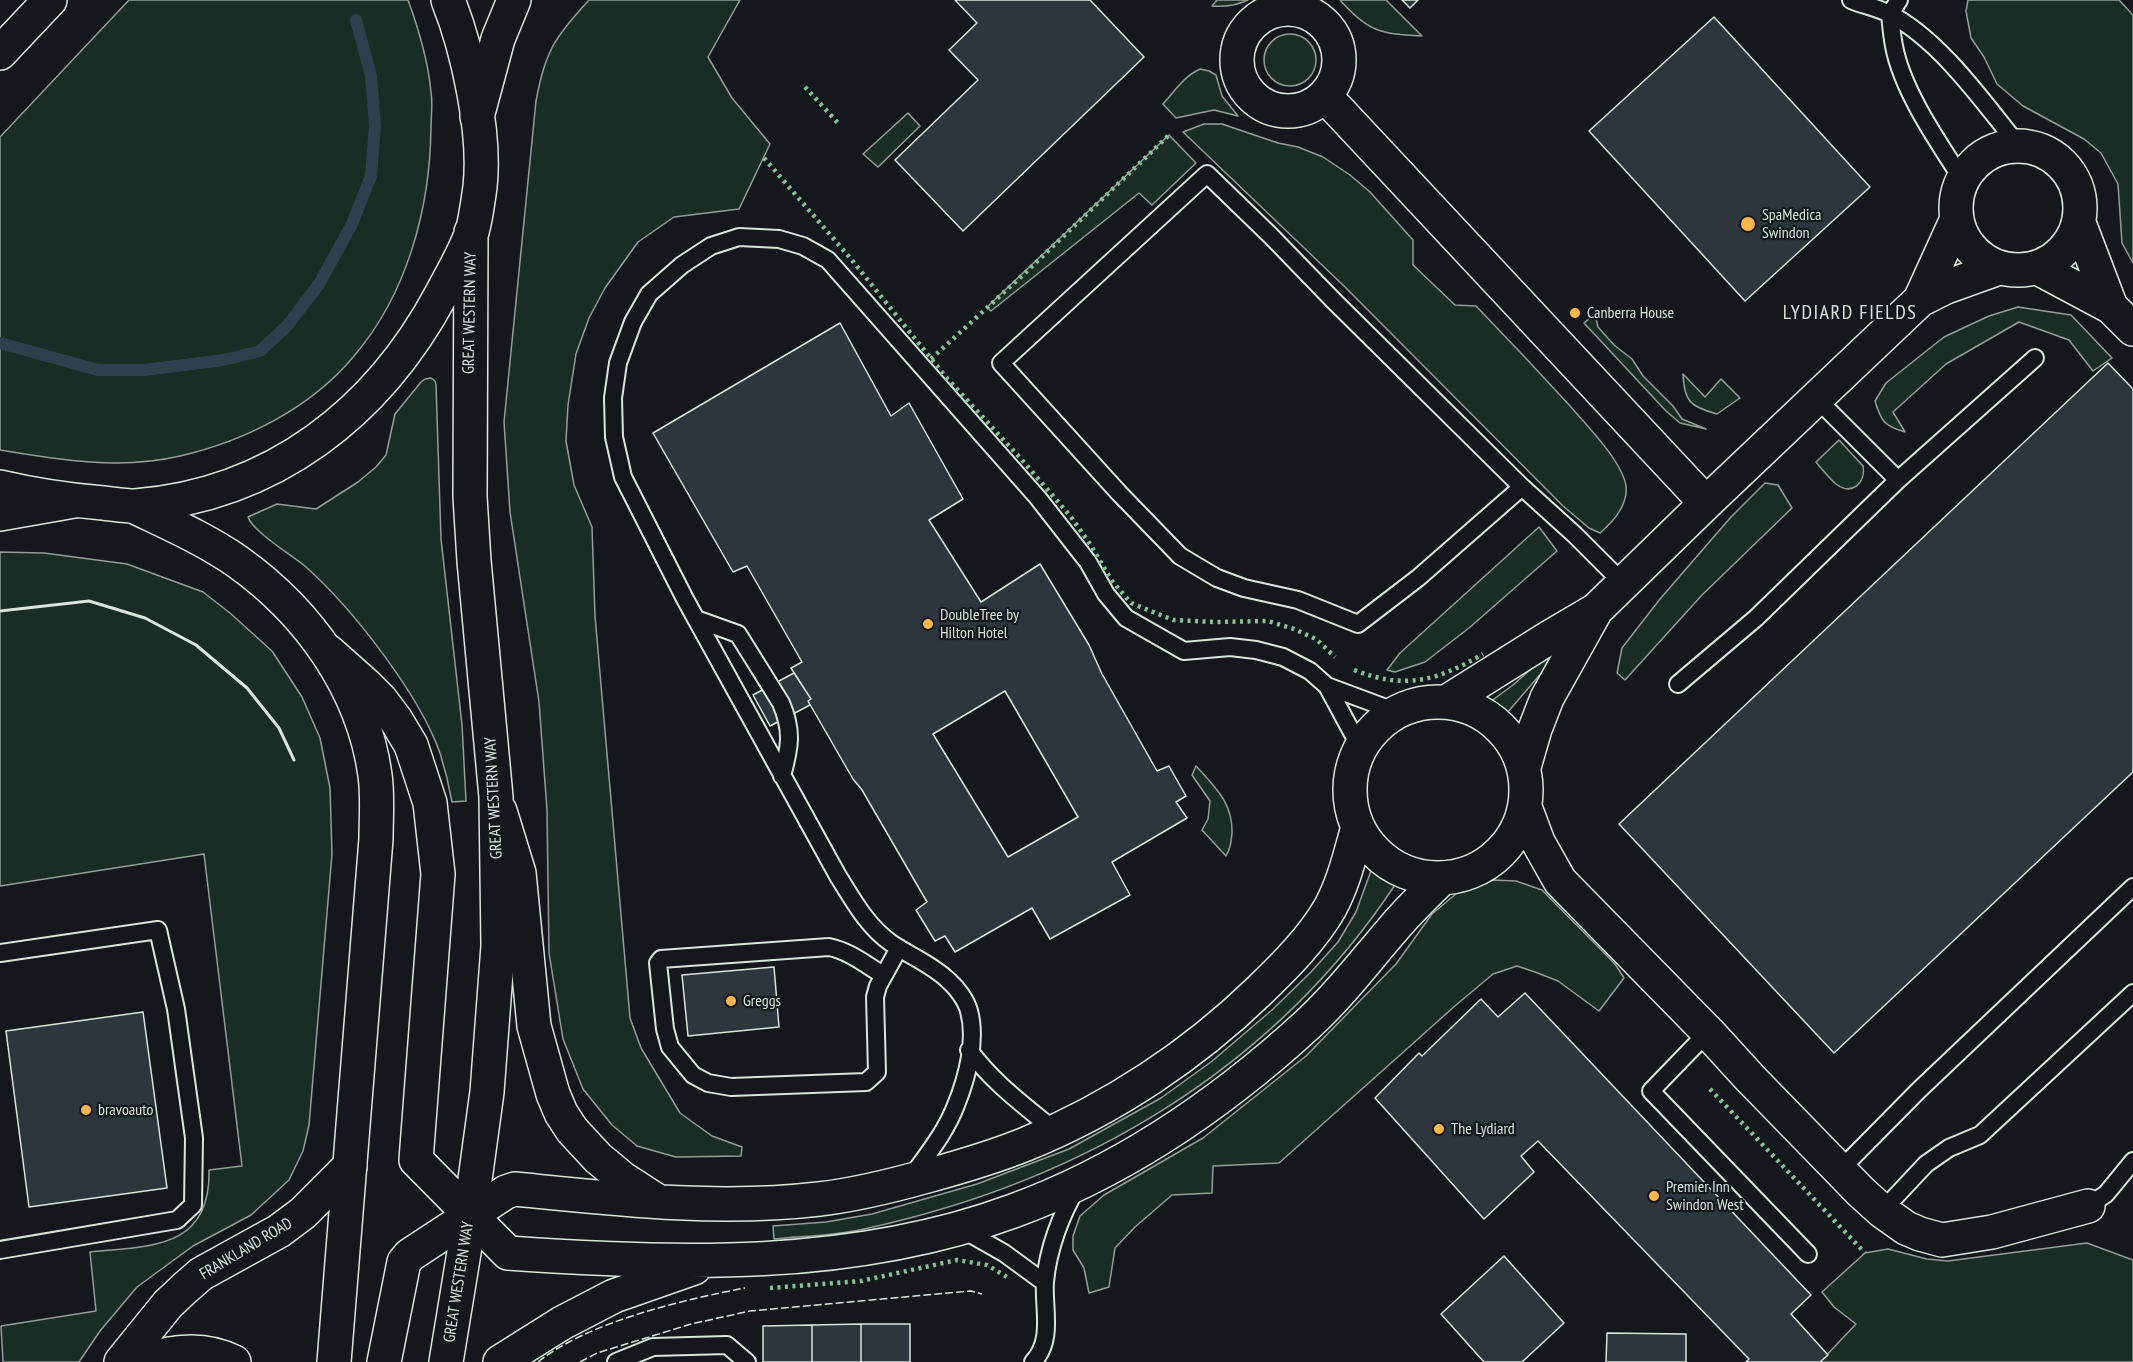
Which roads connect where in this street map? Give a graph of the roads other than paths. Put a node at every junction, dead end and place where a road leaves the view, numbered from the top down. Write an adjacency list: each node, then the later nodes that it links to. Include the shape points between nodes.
1 (50, 0): 6 (main road)
2 (448, 0): 8 (main road, via 463,46)
3 (514, 0): 8 (main road, via 498,39)
4 (1851, 0): 5 (lane)
5 (1894, 7): 9 (lane, via 1957,70); 10 (lane, via 1894,47 1903,73)
6 (0, 52)
7 (1325, 96): 24 (main road)
8 (477, 117): 13 (main road, via 480,185)
9 (2019, 146): 10 (main road, via 1992,150 1974,162); 12 (main road, via 2042,150 2065,167 2078,193)
10 (1962, 179): 11 (main road, via 1955,199)
11 (1956, 221): 14 (main road, via 1964,241 1977,257); 16 (main road)
12 (2079, 223): 15 (main road, via 2056,258); 17 (main road)
13 (471, 232): 25 (main road, via 419,334 381,384 336,426 292,456 239,482 193,496); 38 (main road, GREAT WESTERN WAY, via 470,497)
14 (2000, 268): 15 (main road); 16 (main road)
15 (2038, 268): 17 (main road)
16 (1920, 300): 19 (main road)
17 (2122, 318)
18 (2035, 358): 20 (lane)
19 (1816, 399): 20 (lane); 24 (main road)
20 (1898, 480): 31 (lane, via 1756,618)
21 (0, 487): 23 (main road)
22 (1522, 487): 22 (lane, via 1207,174 1001,363 1180,556 1217,578 1298,600 1358,624 1418,578); 27 (lane)
23 (74, 501): 25 (main road); 26 (main road)
24 (1706, 502): 27 (main road)
25 (133, 506): 30 (main road, via 238,562 287,603)
26 (0, 514)
27 (1624, 584): 28 (main road)
28 (1596, 610): 33 (main road); 36 (main road, via 1547,698)
29 (696, 619): 32 (lane, via 622,477 614,437 613,398 618,363 633,322 649,294 682,264 711,246 739,237 780,239 828,260 1038,498 1126,618 1184,651 1230,647 1283,657); 37 (lane); 37 (lane, via 738,634 781,703 790,736)
30 (324, 648): 53 (main road, via 353,700 375,776 376,839); 60 (main road, via 366,684 396,720 411,745 430,802 438,874 416,1160)
31 (1678, 684)
32 (1327, 686): 34 (lane); 35 (lane)
33 (1448, 702): 34 (main road, via 1421,703); 36 (main road, via 1473,708 1496,723 1513,743)
34 (1397, 711): 35 (main road, via 1375,727)
35 (1360, 747): 40 (main road, via 1349,793)
36 (1524, 767): 39 (main road)
37 (782, 776): 45 (lane, via 859,910 875,930)
38 (496, 797): 57 (main road, via 519,873 534,1026 553,1094 572,1130 598,1158); 60 (main road, GREAT WESTERN WAY, via 496,993)
39 (1525, 807): 41 (main road, via 1509,843); 43 (main road, via 1538,842)
40 (1358, 827): 42 (main road, via 1378,856 1397,869); 51 (main road, via 1344,878 1329,909 1304,945 1271,980 1225,1024 1166,1067)
41 (1490, 861): 42 (main road, via 1461,876); 43 (main road, via 1526,868)
42 (1441, 879): 55 (main road, via 1310,1022 1255,1070 1198,1114)
43 (1560, 881): 49 (main road)
44 (2133, 887): 54 (lane)
45 (899, 948): 47 (lane); 50 (lane, via 937,971 957,990 969,1010)
46 (0, 953): 62 (lane, via 158,930 176,1009 194,1138 193,1205 177,1220)
47 (883, 975): 47 (lane, via 875,997 877,1072 866,1082 722,1087 693,1075 670,1047 664,1029 658,963 661,959 829,946)
48 (2133, 993): 59 (lane, via 1980,1135 1949,1148 1926,1164)
49 (1708, 1032): 54 (main road); 63 (lane, via 1651,1091)
50 (969, 1050): 51 (lane, via 1000,1086); 56 (lane, via 956,1106)
51 (1055, 1131): 56 (main road, via 971,1164)
52 (2133, 1161): 58 (lane, via 2106,1194)
53 (350, 1166): 67 (main road, FRANKLAND ROAD, via 279,1231 185,1288); 70 (main road)
54 (1840, 1170): 59 (main road)
55 (1082, 1180): 61 (main road, via 1014,1211); 65 (lane, via 1062,1218)
56 (908, 1182): 57 (main road, via 810,1200)
57 (660, 1203): 60 (main road, via 515,1189)
58 (2088, 1206): 59 (main road, via 1992,1232 1942,1240 1906,1228)
59 (1882, 1211)
60 (470, 1216): 64 (main road, via 508,1253); 71 (main road, via 404,1262); 72 (main road, GREAT WESTERN WAY)
61 (959, 1228): 64 (main road, via 864,1248); 65 (lane, via 1004,1252)
62 (0, 1250)
63 (1808, 1254)
64 (715, 1261): 73 (main road, via 614,1296)
65 (1045, 1283): 66 (lane, via 1047,1320)
66 (1036, 1360)
67 (121, 1362)
68 (139, 1362): 69 (main road, via 170,1353 210,1352)
69 (234, 1362)
70 (334, 1362)
71 (384, 1362)
72 (446, 1362)
73 (500, 1362)
74 (616, 1362): 75 (lane, via 653,1347 727,1345)
75 (747, 1362)

